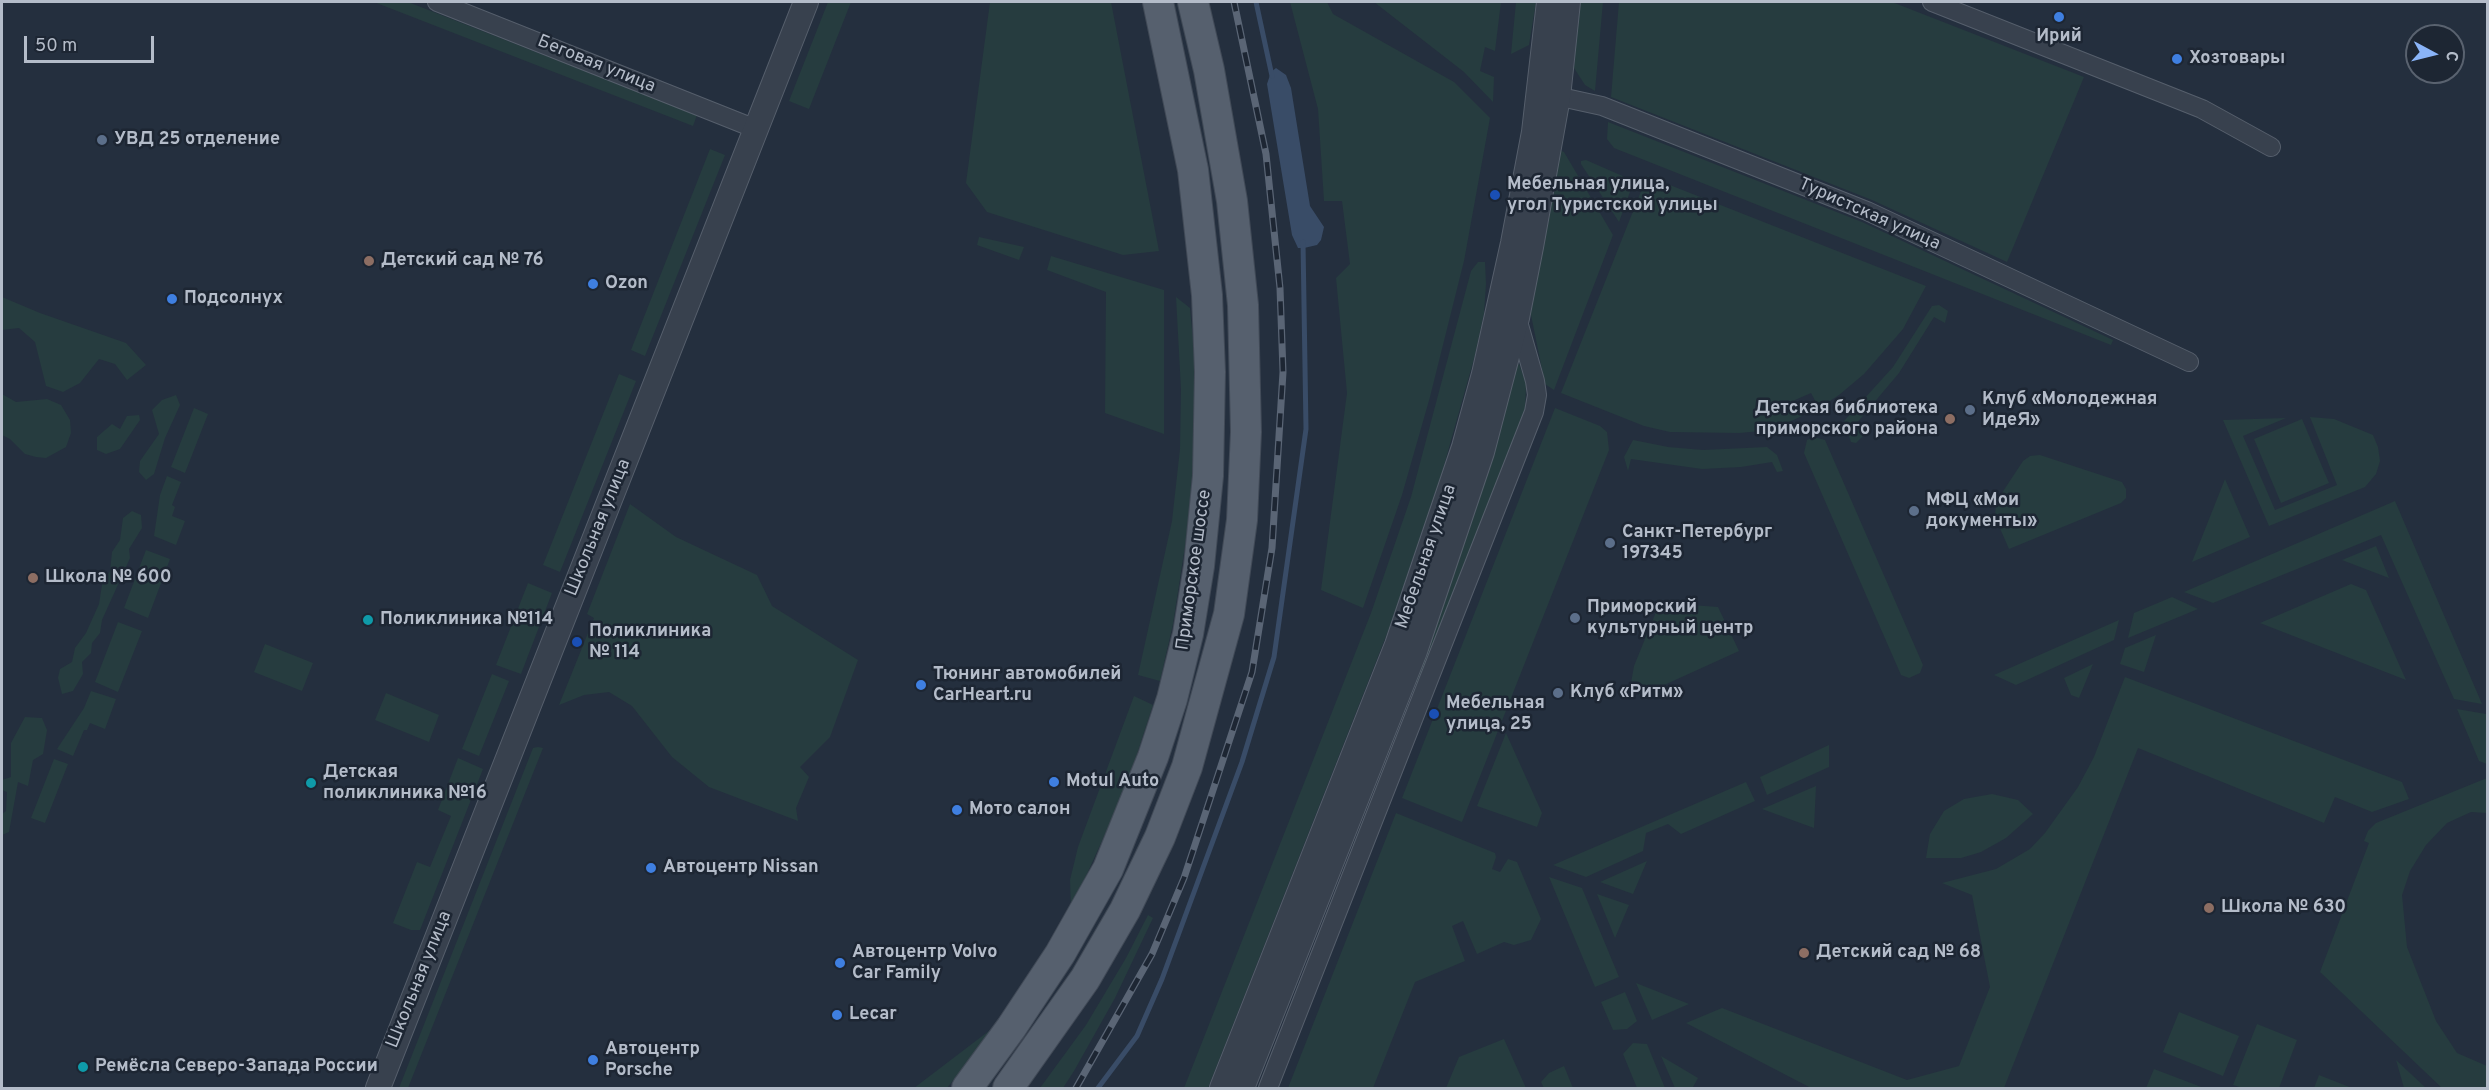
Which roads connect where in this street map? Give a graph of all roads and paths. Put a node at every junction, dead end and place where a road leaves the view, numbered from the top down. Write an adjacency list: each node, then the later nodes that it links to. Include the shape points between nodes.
1 (437, 2): 9 (street, Беговая улица)
2 (806, 2): 9 (street, Школьная улица)
3 (1158, 2): 14 (main road, Приморское шоссе, via 1193,170 1208,328 1208,476 1188,634 1153,757 1108,869 1060,954)
4 (1193, 2): 15 (main road, Приморское шоссе, via 1232,201 1243,305 1246,432 1242,520 1229,614 1187,767 1160,837 1125,910 1085,979)
5 (1549, 2): 8 (street, Мебельная улица)
6 (1568, 2): 8 (street, Мебельная улица)
7 (1932, 2): 10 (street, via 2202,109)
8 (1548, 95): 11 (street, Мебельная улица); 12 (street, Туристская улица, via 1602,106 1867,211); 16 (street, Мебельная улица, via 1481,384 1443,515 1397,645)
9 (756, 129): 13 (street, Школьная улица)
10 (2271, 147)
11 (1517, 318): 17 (street, Мебельная улица, via 1482,452 1438,586); 18 (street, via 1535,381 1534,412)
12 (2189, 362)
13 (378, 1089)
14 (967, 1089)
15 (1008, 1089)
16 (1222, 1089)
17 (1242, 1089)
18 (1268, 1089)

